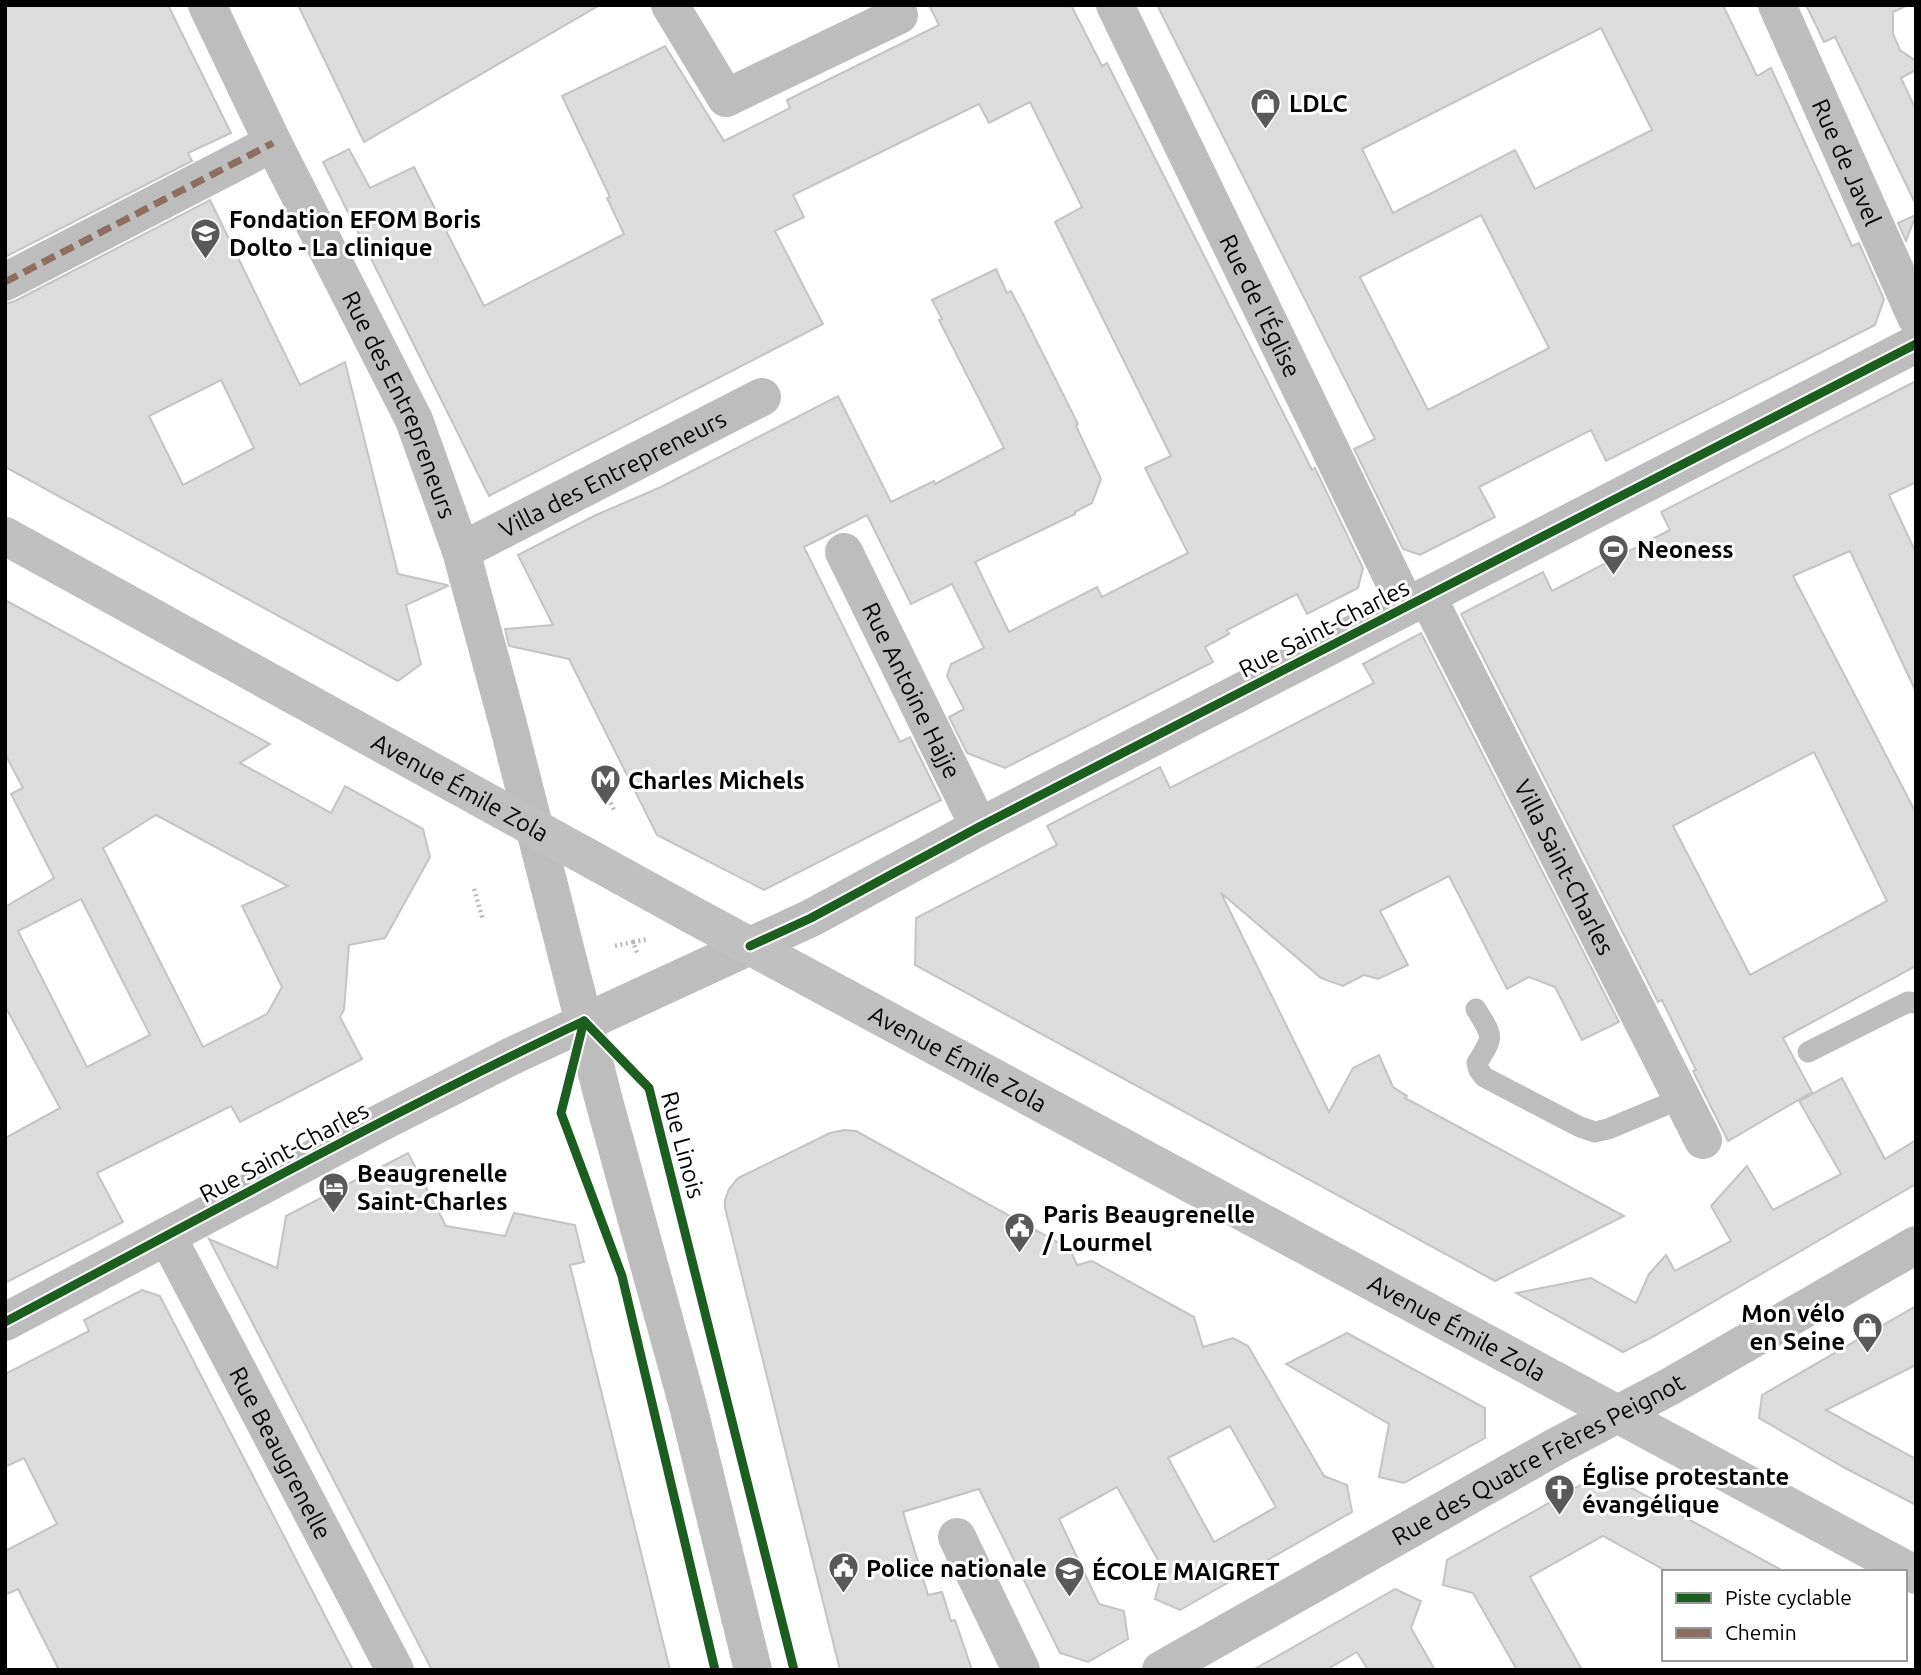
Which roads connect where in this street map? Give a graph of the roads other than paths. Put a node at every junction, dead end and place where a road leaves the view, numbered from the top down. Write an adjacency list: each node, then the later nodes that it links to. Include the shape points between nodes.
1 (207, 5): 6 (street, Rue des Entrepreneurs)
2 (670, 5): 3 (street, via 726,98 898,15)
3 (893, 5)
4 (1115, 5): 14 (street, Rue de l'Église)
5 (1777, 5): 8 (street, Rue de Javel)
6 (273, 143): 7 (street); 12 (street, Rue des Entrepreneurs, via 414,420)
7 (5, 282)
8 (1916, 317)
9 (1916, 344): 14 (street, Rue Saint-Charles)
10 (762, 397): 12 (street, Villa des Entrepreneurs)
11 (5, 536): 16 (main road, Avenue Émile Zola)
12 (461, 551): 16 (street, Rue des Entrepreneurs)
13 (844, 552): 15 (street, Rue Antoine Hajje)
14 (1417, 601): 15 (street, Rue Saint-Charles); 22 (street, Villa Saint-Charles)
15 (979, 827): 17 (street, Rue Saint-Charles)
16 (535, 829): 17 (main road, Avenue Émile Zola); 20 (street, Rue des Entrepreneurs)
17 (750, 946): 20 (street, Rue Saint-Charles); 27 (main road, Avenue Émile Zola)
18 (1916, 1003): 21 (lane, via 1908,1002)
19 (1476, 1009): 22 (lane, via 1490,1034 1490,1043 1477,1063 1484,1077 1580,1127 1595,1132 1608,1129)
20 (584, 1021): 24 (street, Rue Saint-Charles); 31 (street, via 688,1406)
21 (1808, 1052)
22 (1682, 1098): 23 (street, Villa Saint-Charles)
23 (1703, 1140)
24 (167, 1236): 26 (street, Rue Saint-Charles); 30 (street, Rue Beaugrenelle)
25 (1916, 1245): 27 (street, Rue des Quatre Frères Peignot)
26 (5, 1322)
27 (1619, 1414): 29 (main road, Avenue Émile Zola); 33 (street, Rue des Quatre Frères Peignot)
28 (957, 1537): 32 (street)
29 (1907, 1570)
30 (395, 1670)
31 (753, 1670)
32 (1021, 1670)
33 (1161, 1670)

